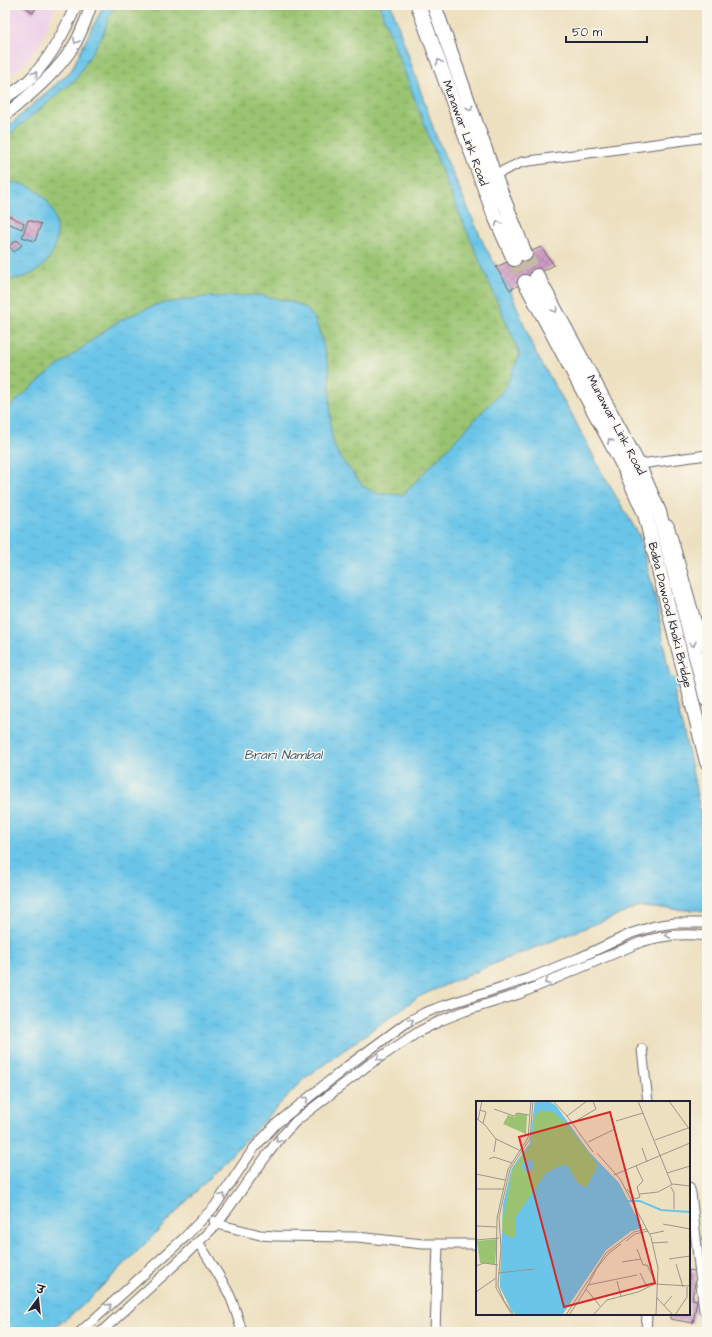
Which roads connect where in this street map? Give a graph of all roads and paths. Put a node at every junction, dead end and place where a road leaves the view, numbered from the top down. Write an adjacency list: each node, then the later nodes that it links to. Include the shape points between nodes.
1 (76, 5): 5 (street, one-way to 1, via 32,78 49,56 65,31)
2 (91, 5): 6 (street, one-way to 6, via 76,42 64,59 52,74)
3 (418, 5): 8 (main road, Munawar Link Road, one-way to 3)
4 (434, 5): 8 (main road, Munawar Link Road, one-way to 8)
5 (5, 98)
6 (5, 115)
7 (707, 137): 8 (street, via 522,162)
8 (488, 177): 9 (main road, Munawar Link Road)
9 (519, 257)
10 (707, 455): 11 (street)
11 (638, 464): 12 (street); 12 (main road, Munawar Link Road, one-way to 11, via 531,279); 13 (main road, Munawar Link Road)
12 (624, 467): 14 (main road, Munawar Link Road)
13 (657, 507): 15 (street, via 665,513); 16 (main road, Baba Dawood Khaki Bridge, one-way to 16)
14 (644, 514): 17 (main road, Baba Dawood Khaki Bridge)
15 (707, 652)
16 (707, 700)
17 (707, 762)
18 (707, 923): 21 (street, one-way to 18, via 424,1013 527,979 632,933 676,923)
19 (707, 936): 22 (street, one-way to 22, via 679,934 641,942 519,994 442,1020 420,1031)
20 (642, 1049): 23 (street)
21 (360, 1057): 22 (street); 25 (street, one-way to 21, via 216,1206 265,1134)
22 (367, 1066): 26 (street, one-way to 26, via 296,1122 281,1137)
23 (648, 1101)
24 (690, 1190): 31 (street, via 704,1311)
25 (207, 1215): 26 (street); 32 (street, one-way to 25)
26 (217, 1224): 27 (street); 28 (street, via 260,1235 357,1237)
27 (198, 1242): 33 (street); 34 (street, via 229,1294)
28 (438, 1244): 29 (street); 35 (street)
29 (476, 1244)
30 (647, 1315): 36 (street)
31 (707, 1315)
32 (80, 1332)
33 (101, 1332)
34 (242, 1332)
35 (435, 1332)
36 (646, 1332)

